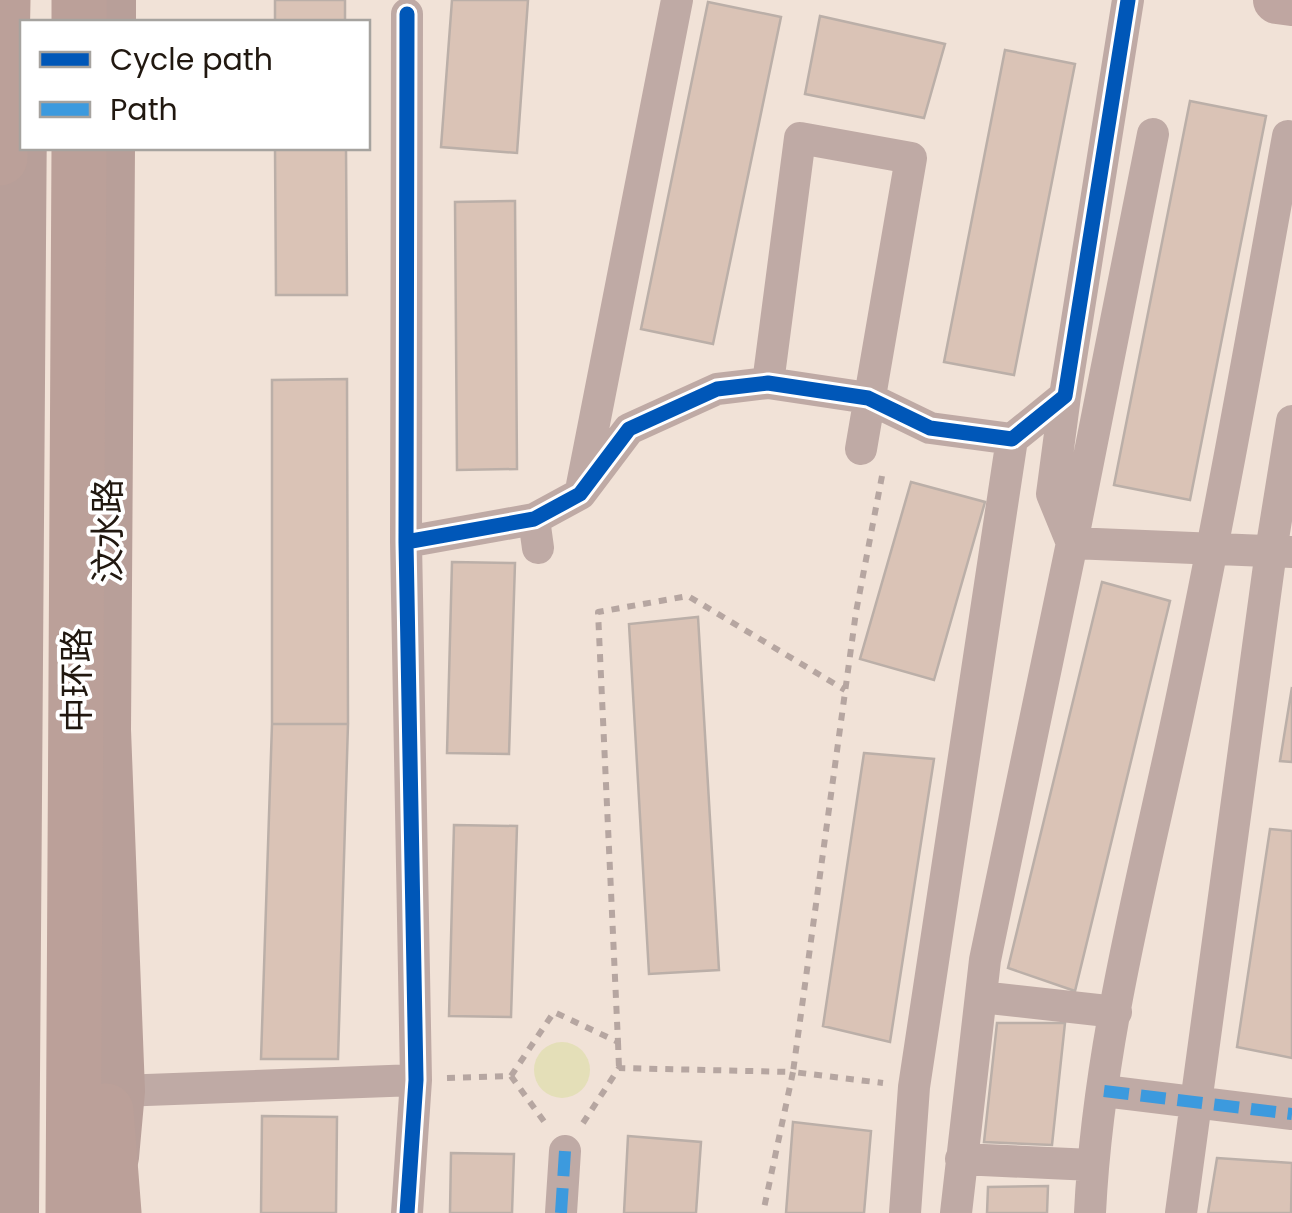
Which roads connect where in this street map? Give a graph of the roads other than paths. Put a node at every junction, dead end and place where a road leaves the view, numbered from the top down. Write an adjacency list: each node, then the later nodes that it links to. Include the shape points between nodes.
1 (2, 0): 13 (highway)
2 (677, 0): 20 (street)
3 (1128, 0): 15 (street)
4 (1278, 0): 5 (street)
5 (1292, 2)
6 (407, 14): 21 (street)
7 (1153, 134): 22 (street)
8 (1292, 136): 23 (street)
9 (21, 150): 37 (main road)
10 (56, 150): 25 (main road, 汶水路)
11 (79, 150): 26 (highway, 中环路)
12 (109, 150): 26 (main road, 汶水路)
13 (0, 158)
14 (768, 383): 16 (street); 16 (street, via 800,138 911,158); 20 (street, via 717,389 629,428)
15 (1065, 396): 18 (street); 22 (street, via 1052,494)
16 (882, 405): 18 (street, via 930,428); 19 (street)
17 (1292, 420): 24 (street)
18 (1012, 440): 43 (street, via 914,1086)
19 (861, 449)
20 (580, 494): 21 (street, via 536,534)
21 (406, 542): 29 (street)
22 (1072, 542): 23 (street); 27 (street)
23 (1213, 548): 24 (street); 28 (street)
24 (1281, 552): 32 (street)
25 (52, 606): 26 (main road); 38 (main road, 汶水路)
26 (90, 744): 30 (main road, 汶水路); 39 (highway, 中环路); 40 (highway)
27 (981, 998): 28 (street); 35 (street)
28 (1116, 1012): 31 (street)
29 (416, 1080): 30 (street); 41 (street)
30 (119, 1091): 40 (main road, 汶水路)
31 (1104, 1091): 32 (street); 36 (street)
32 (1196, 1102): 33 (street); 46 (street)
33 (1292, 1114)
34 (565, 1151): 42 (street)
35 (961, 1159): 36 (street); 44 (street)
36 (1092, 1165): 45 (street)
37 (13, 1213)
38 (48, 1213)
39 (73, 1213)
40 (112, 1213)
41 (407, 1213)
42 (561, 1213)
43 (905, 1213)
44 (956, 1213)
45 (1090, 1213)
46 (1181, 1213)

